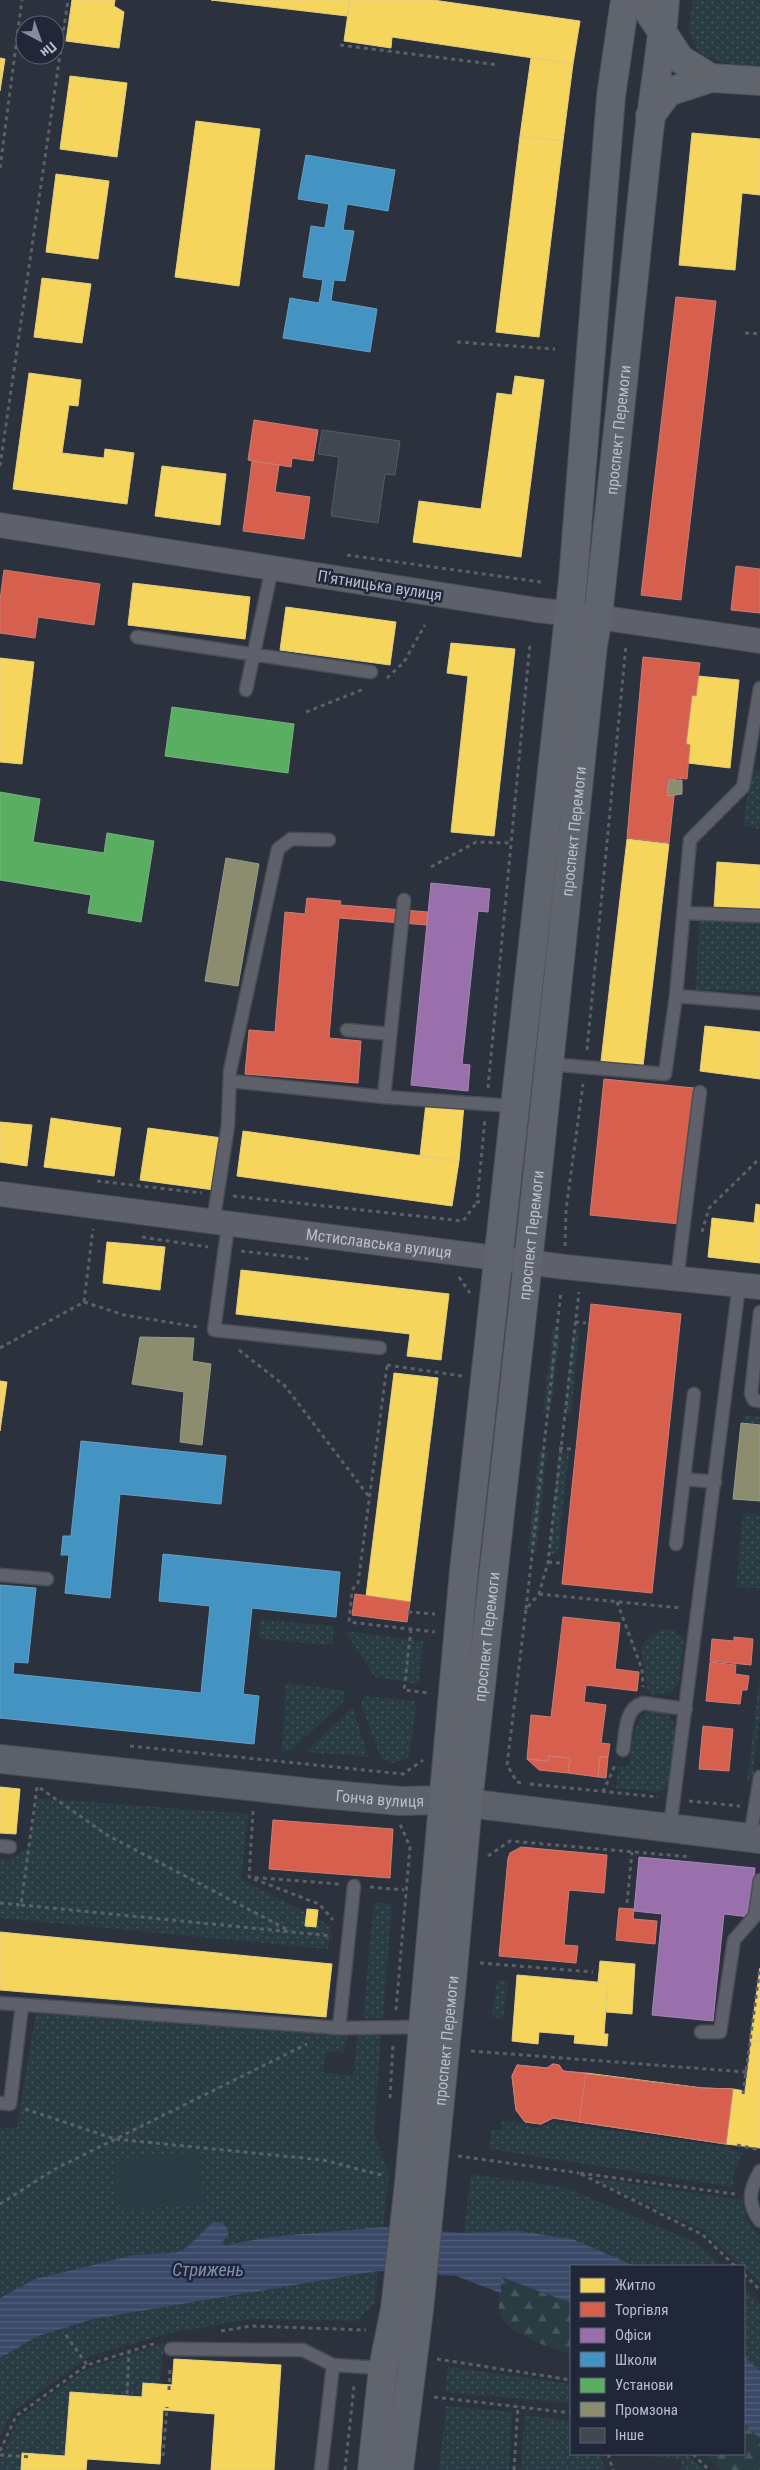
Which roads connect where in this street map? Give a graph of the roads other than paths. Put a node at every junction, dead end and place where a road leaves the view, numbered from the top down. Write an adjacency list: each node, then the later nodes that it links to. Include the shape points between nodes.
1 (625, 0): 10 (main road, проспект Перемоги, via 611,96)
2 (641, 0): 4 (main road)
3 (665, 0): 4 (main road, проспект Перемоги)
4 (663, 36): 5 (main road, via 680,60); 7 (main road, проспект Перемоги)
5 (711, 78): 6 (main road); 7 (main road, via 668,92)
6 (760, 82)
7 (650, 116): 11 (main road, проспект Перемоги)
8 (0, 525): 9 (street, Пʼятницька вулиця)
9 (272, 568): 10 (street, Пʼятницька вулиця); 14 (lane)
10 (568, 613): 11 (street, Пʼятницька вулиця); 31 (main road, проспект Перемоги)
11 (598, 616): 13 (street, Пʼятницька вулиця); 27 (main road, проспект Перемоги)
12 (137, 637): 14 (lane)
13 (760, 641)
14 (254, 654): 15 (lane); 17 (lane)
15 (371, 672)
16 (760, 688): 18 (lane)
17 (246, 690)
18 (754, 762): 21 (lane, via 743,787 690,840)
19 (329, 840): 28 (lane, via 292,839 278,849)
20 (404, 900): 26 (lane)
21 (684, 913): 22 (lane); 23 (lane)
22 (760, 916)
23 (676, 996): 24 (lane); 27 (lane, via 665,1074)
24 (760, 1003)
25 (348, 1030): 26 (lane)
26 (390, 1034): 30 (lane)
27 (549, 1064): 35 (main road, проспект Перемоги)
28 (230, 1081): 30 (lane); 33 (lane, via 228,1125 217,1194)
29 (700, 1092): 36 (lane)
30 (384, 1097): 31 (lane)
31 (514, 1106): 34 (main road, проспект Перемоги)
32 (0, 1194): 33 (street, Мстиславська вулиця)
33 (221, 1224): 34 (street, Мстиславська вулиця); 39 (lane, via 225,1249 214,1330)
34 (498, 1258): 35 (street, Мстиславська вулиця); 51 (main road, проспект Перемоги, via 464,1570)
35 (527, 1262): 36 (street, Мстиславська вулиця); 51 (main road, проспект Перемоги)
36 (677, 1279): 37 (street, Мстиславська вулиця)
37 (750, 1286): 43 (lane)
38 (760, 1312): 41 (lane, via 751,1394 754,1400)
39 (380, 1348)
40 (694, 1394): 42 (lane)
41 (760, 1401)
42 (684, 1479): 43 (lane); 44 (lane)
43 (715, 1482): 47 (lane)
44 (676, 1544)
45 (0, 1575): 46 (lane)
46 (47, 1580)
47 (686, 1709): 48 (lane, via 644,1702 632,1709); 52 (lane)
48 (623, 1750)
49 (0, 1759): 51 (street, Гонча вулиця, via 312,1793)
50 (760, 1777): 53 (lane)
51 (455, 1802): 52 (street, Гонча вулиця); 58 (main road, проспект Перемоги); 63 (main road, проспект Перемоги, via 452,1981)
52 (670, 1827): 53 (street, Гонча вулиця)
53 (755, 1838)
54 (760, 1880): 60 (lane, via 755,1916 734,1940 720,2032)
55 (354, 1886): 59 (lane)
56 (0, 2003): 57 (lane)
57 (22, 2006): 59 (lane); 61 (lane)
58 (421, 2027): 59 (lane); 63 (main road, проспект Перемоги)
59 (339, 2028)
60 (701, 2032)
61 (5, 2104)
62 (760, 2171): 64 (lane, via 749,2196)
63 (410, 2183): 65 (main road, проспект Перемоги)
64 (760, 2221)
65 (407, 2310): 68 (main road, проспект Перемоги); 71 (main road, проспект Перемоги)
66 (171, 2349): 67 (lane, via 303,2350)
67 (334, 2365): 68 (lane); 69 (lane)
68 (383, 2368): 70 (main road, проспект Перемоги)
69 (321, 2470)
70 (372, 2470)
71 (399, 2470)

